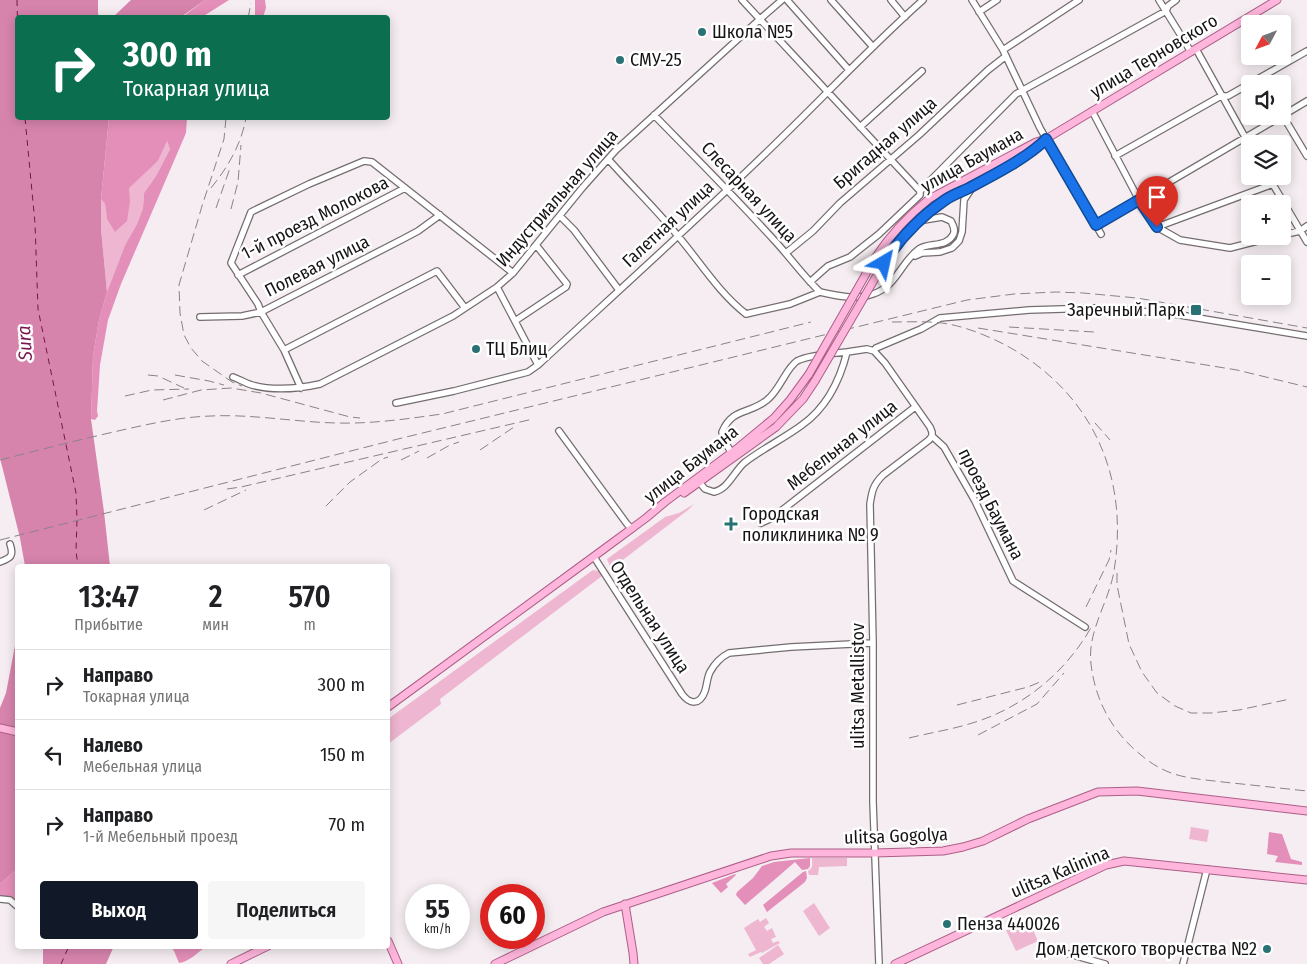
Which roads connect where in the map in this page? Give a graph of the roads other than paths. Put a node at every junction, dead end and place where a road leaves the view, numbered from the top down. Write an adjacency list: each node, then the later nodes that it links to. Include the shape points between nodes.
1 (742, 0): 16 (street)
2 (782, 0): 16 (street, Индустриальная улица)
3 (787, 0): 21 (street)
4 (832, 0): 17 (street)
5 (891, 0): 15 (street)
6 (922, 0): 15 (street, Галетная улица)
7 (972, 0): 14 (street)
8 (997, 0): 14 (street)
9 (1079, 0): 20 (street, Бригадная улица)
10 (1159, 0): 13 (street)
11 (1176, 0): 13 (street)
12 (1277, 0): 18 (main road, улица Терновского)
13 (1166, 11): 18 (street); 23 (street)
14 (980, 12): 20 (street)
15 (905, 17): 17 (street, Галетная улица)
16 (760, 19): 24 (street); 29 (street, Индустриальная улица)
17 (873, 47): 21 (street, Галетная улица)
18 (1194, 50): 25 (street); 27 (main road, улица Терновского)
19 (1307, 51): 25 (street, via 1228,96)
20 (1004, 53): 23 (street); 40 (street, Бригадная улица)
21 (848, 70): 24 (street, Галетная улица)
22 (922, 71): 32 (street)
23 (1023, 91): 35 (street); 46 (street, via 1016,94)
24 (828, 92): 32 (street); 45 (street, Галетная улица)
25 (1221, 96): 33 (street); 37 (street)
26 (1307, 101): 28 (street)
27 (1092, 111): 35 (main road, улица Терновского); 37 (street)
28 (1291, 111)
29 (654, 115): 39 (street, Индустриальная улица); 45 (street, Слесарная улица)
30 (1267, 125): 34 (street)
31 (1288, 125): 38 (street)
32 (860, 127): 40 (street)
33 (1243, 135)
34 (1250, 135)
35 (1046, 139): 41 (main road, улица Баумана, via 1028,154); 51 (street); 84 (main road, улица Баумана, bridge, via 929,199 914,211 875,258 809,374 790,400 774,418)
36 (1241, 140): 47 (street)
37 (1115, 156): 47 (street)
38 (1307, 156)
39 (608, 159): 49 (street, Индустриальная улица); 57 (street)
40 (890, 159): 46 (street); 61 (street, Бригадная улица)
41 (974, 185): 50 (main road, улица Баумана, via 946,200); 62 (street, via 964,200 959,241 952,248 922,253)
42 (1270, 185): 53 (street)
43 (1274, 185): 54 (street)
44 (405, 188): 48 (street); 64 (street, 1-й проезд Молокова); 64 (street, via 372,162 364,161 251,212 231,263)
45 (728, 190): 57 (street, Галетная улица); 61 (street, Слесарная улица)
46 (920, 191): 65 (street, via 920,195 879,234 850,257 828,266)
47 (1139, 200): 51 (street); 53 (street)
48 (440, 215): 63 (street); 70 (street, Полевая улица, via 418,231)
49 (560, 216): 59 (street, Индустриальная улица); 67 (street)
50 (918, 221): 62 (street, via 942,217 951,221 955,230 947,241 925,246); 85 (main road, улица Баумана, bridge, via 884,263 803,398 776,427)
51 (1096, 225): 56 (street)
52 (1307, 226): 54 (street)
53 (1157, 227): 60 (street, via 1180,240 1230,248)
54 (1300, 230): 55 (street); 58 (street)
55 (1291, 232)
56 (1101, 234)
57 (678, 236): 67 (street, Галетная улица); 68 (street, via 732,302 746,314 790,304)
58 (1307, 242)
59 (536, 245): 63 (street, Индустриальная улица); 72 (street, via 567,284)
60 (1242, 245)
61 (786, 254): 65 (street, Слесарная улица)
62 (908, 260): 68 (street, via 893,282 871,295 855,297)
63 (513, 273): 66 (street, Индустриальная улица)
64 (238, 275): 70 (street)
65 (810, 282): 68 (street, Слесарная улица)
66 (497, 287): 69 (street, Индустриальная улица); 72 (street)
67 (619, 290): 77 (street, Галетная улица)
68 (820, 292)
69 (465, 308): 74 (street, via 437,271); 79 (street, Индустриальная улица, via 320,384)
70 (261, 312): 71 (street, Полевая улица); 74 (street)
71 (200, 317)
72 (515, 321): 77 (street)
73 (1307, 336): 75 (street, via 1174,314 1097,308 1029,310 940,318)
74 (284, 350): 79 (street)
75 (874, 351): 76 (street); 81 (street, проезд Баумана)
76 (847, 352): 84 (street, via 797,361 767,400 760,406 734,415 722,432); 85 (street, via 830,394 811,418 743,464 718,491 705,489)
77 (538, 365): 80 (street, Галетная улица, via 528,372)
78 (233, 377): 79 (street, Индустриальная улица, via 270,388)
79 (301, 388)
80 (396, 403)
81 (915, 407): 83 (street, проезд Баумана, via 930,426); 87 (street, Мебельная улица, via 772,518)
82 (559, 431): 88 (street)
83 (932, 436): 92 (street, проезд Баумана, via 944,447 975,501 1014,581); 93 (street, ulitsa Metallistov, via 876,481 872,489)
84 (731, 452): 86 (main road, улица Баумана)
85 (699, 482): 86 (main road, улица Баумана)
86 (646, 518): 88 (main road, улица Баумана)
87 (761, 523)
88 (632, 529): 90 (main road, улица Баумана)
89 (10, 544): 91 (street, via 11,556)
90 (594, 557): 93 (street, Отдельная улица, via 686,700 691,702 704,694 712,669 729,653); 94 (main road, улица Баумана)
91 (0, 562)
92 (1085, 627)
93 (873, 643): 98 (street, ulitsa Metallistov)
94 (390, 706)
95 (0, 728): 96 (main road)
96 (15, 731)
97 (1307, 811): 98 (main road, ulitsa Gogolya, via 1136,792 1098,792 963,847 943,851)
98 (875, 853): 103 (main road, ulitsa Gogolya, via 771,856); 111 (street, ulitsa Metallistov)
99 (1207, 869): 100 (main road, ulitsa Kalinina); 112 (main road, ulitsa Kalinina, via 1124,861 1106,865); 114 (street)
100 (1307, 880)
101 (0, 899): 102 (street)
102 (15, 904)
103 (625, 904): 109 (main road, ulitsa Gogolya); 110 (main road)
104 (390, 946): 108 (main road)
105 (262, 949): 107 (main road)
106 (1069, 954): 113 (street)
107 (231, 964)
108 (398, 964)
109 (496, 964)
110 (634, 964)
111 (879, 964)
112 (895, 964)
113 (1105, 964)
114 (1183, 964)

